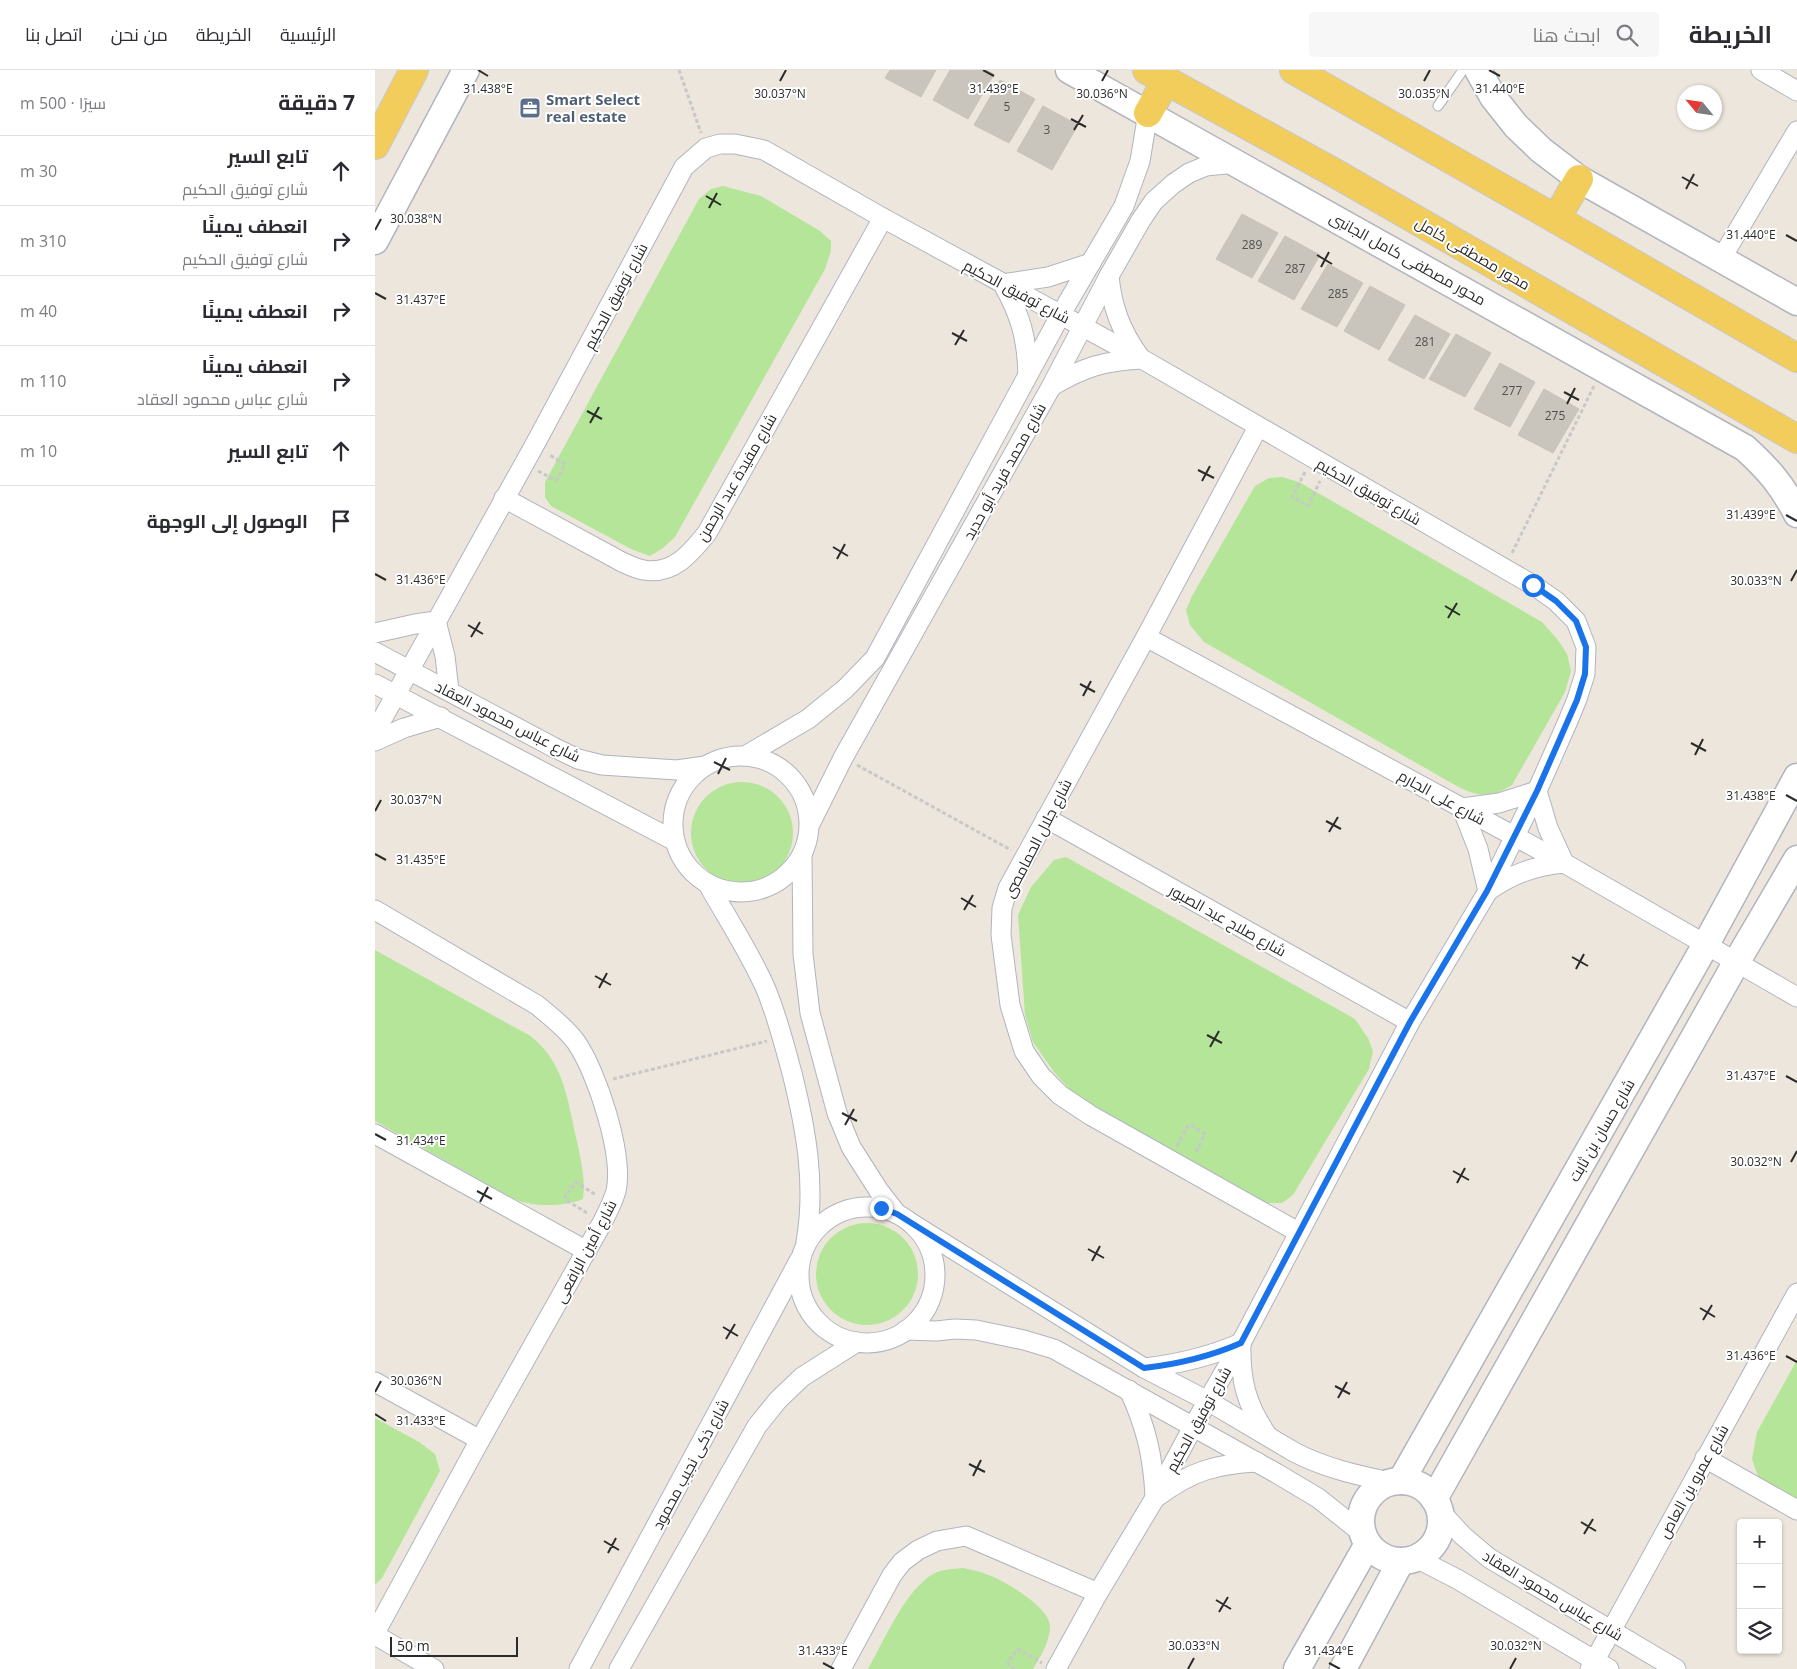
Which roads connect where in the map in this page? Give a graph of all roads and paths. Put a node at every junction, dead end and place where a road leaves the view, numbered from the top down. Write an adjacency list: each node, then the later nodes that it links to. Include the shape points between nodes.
1 (415, 70): 14 (main road)
2 (467, 70): 20 (street)
3 (679, 70): 15 (path)
4 (1069, 70): 12 (street, محور مصطفى كامل الجانبى)
5 (1294, 70): 19 (main road)
6 (1463, 70): 11 (lane)
7 (1478, 70): 17 (street, via 1493,97 1516,126)
8 (1761, 70): 10 (street)
9 (1156, 76): 12 (main road); 34 (main road, محور مصطفى كامل, via 1341,177)
10 (1797, 91)
11 (1437, 106)
12 (1148, 113): 16 (street, محور مصطفى كامل الجانبى); 22 (street, شارع محمد فريد أبو حديد, via 1133,184)
13 (1797, 131): 21 (street)
14 (375, 145)
15 (706, 148): 18 (street, شارع توفيق الحكيم, via 735,144 764,150); 35 (street, شارع توفيق الحكيم, via 684,167)
16 (1236, 163): 23 (street, شارع محمد فريد أبو حديد, via 1206,166 1173,184 1154,201); 30 (street, محور مصطفى كامل الجانبى)
17 (1579, 179): 19 (main road); 21 (street)
18 (883, 218): 24 (street, شارع توفيق الحكيم); 38 (street, شارع مفيدة عبد الرحمن, via 707,533 677,564 663,571 642,570)
19 (1556, 219): 28 (main road)
20 (375, 241)
21 (1721, 259): 25 (street)
22 (1091, 263): 24 (street, via 1048,277); 26 (street, شارع محمد فريد أبو حديد)
23 (1109, 276): 27 (street, شارع محمد فريد أبو حديد); 29 (street, via 1111,299 1118,321)
24 (1003, 284): 26 (street, شارع توفيق الحكيم); 31 (street, via 1023,328)
25 (1797, 302)
26 (1061, 314): 27 (street, شارع توفيق الحكيم); 31 (street, شارع محمد فريد أبو حديد)
27 (1083, 326): 29 (street, شارع توفيق الحكيم); 32 (street, شارع محمد فريد أبو حديد)
28 (1797, 358)
29 (1142, 359): 32 (street, via 1094,365); 33 (street, شارع توفيق الحكيم)
30 (1603, 367): 39 (street, محور مصطفى كامل الجانبى, via 1745,448 1769,470); 40 (path)
31 (1028, 376): 52 (street, شارع محمد فريد أبو حديد, via 875,658 808,720)
32 (1051, 387): 53 (street, شارع محمد فريد أبو حديد)
33 (1258, 427): 36 (street, شارع توفيق الحكيم); 43 (street, شارع جلال الحمامصى)
34 (1797, 439)
35 (534, 446): 37 (street, شارع توفيق الحكيم); 37 (path, via 565,466 555,480)
36 (1319, 463): 36 (path, via 1292,495 1306,506 1309,504); 40 (street, شارع توفيق الحكيم)
37 (525, 464): 38 (street, شارع توفيق الحكيم)
38 (504, 498): 41 (street, شارع توفيق الحكيم)
39 (1797, 514)
40 (1503, 569): 56 (street, شارع توفيق الحكيم, via 1556,601 1576,621 1586,647 1585,674 1577,700)
41 (437, 622): 42 (street); 45 (street, شارع توفيق الحكيم); 47 (street)
42 (375, 633)
43 (1146, 637): 57 (street, شارع على الجارم); 58 (street, شارع جلال الحمامصى)
44 (375, 652): 45 (street, شارع عباس محمود العقاد)
45 (409, 670): 47 (street, شارع عباس محمود العقاد); 48 (street, شارع توفيق الحكيم)
46 (375, 684): 48 (street, شارع عباس محمود العقاد)
47 (449, 691): 54 (street, شارع عباس محمود العقاد, via 577,758 602,764 677,770)
48 (395, 694): 49 (street, شارع عباس محمود العقاد); 50 (street, شارع توفيق الحكيم)
49 (441, 718): 51 (street, via 404,728); 61 (street, شارع عباس محمود العقاد)
50 (375, 732)
51 (375, 741)
52 (745, 756): 54 (street, via 731,756); 59 (street, via 762,758 791,777 808,806)
53 (843, 758): 59 (street, شارع محمد فريد أبو حديد); 63 (path)
54 (706, 766): 61 (street, via 692,776 675,806)
55 (1797, 777): 69 (street, شارع حسان بن ثابت)
56 (1537, 791): 57 (street); 60 (street, شارع توفيق الحكيم); 65 (street)
57 (1462, 808): 60 (street, شارع على الجارم); 67 (street, via 1478,849)
58 (1046, 818): 63 (street, شارع جلال الحمامصى); 72 (street, شارع صلاح عبد الصبور)
59 (810, 824): 62 (street)
60 (1513, 837): 65 (street, شارع على الجارم); 67 (street, شارع توفيق الحكيم)
61 (675, 841): 66 (street, via 681,857)
62 (802, 855): 66 (street, via 789,873 771,886 750,892 728,892); 79 (street, via 803,954 810,1013 837,1113 851,1147 875,1185)
63 (1025, 857): 76 (street, شارع جلال الحمامصى, via 1008,888 1002,908 1001,935 1010,1005 1024,1051 1041,1076 1060,1095)
64 (1797, 859): 70 (street)
65 (1563, 863): 67 (street, via 1523,870); 69 (street, شارع على الجارم)
66 (708, 884): 73 (street, via 760,977 778,1018)
67 (1487, 891): 72 (street, شارع توفيق الحكيم)
68 (375, 910): 74 (street, شارع أمين الرافعى, via 537,1005 576,1041)
69 (1705, 946): 70 (street, شارع على الجارم); 97 (street, شارع حسان بن ثابت)
70 (1736, 963): 71 (street, شارع على الجارم); 99 (street)
71 (1797, 997)
72 (1410, 1022): 81 (street, شارع توفيق الحكيم)
73 (782, 1037): 74 (path); 83 (street, via 808,1150 811,1185)
74 (597, 1083): 78 (street, شارع أمين الرافعى, via 617,1167 616,1190)
75 (375, 1134): 82 (street)
76 (1169, 1160): 77 (street, شارع جلال الحمامصى); 77 (path, via 1189,1125 1205,1133)
77 (1187, 1170): 81 (street, شارع جلال الحمامصى)
78 (611, 1205): 80 (street, شارع أمين الرافعى); 80 (path, via 575,1182 565,1196 566,1200)
79 (904, 1218): 83 (street, via 881,1208 862,1206 845,1210 815,1230); 85 (street, via 923,1236 935,1268 929,1303); 88 (street)
80 (602, 1223): 82 (street, شارع أمين الرافعى)
81 (1298, 1232): 87 (street, شارع توفيق الحكيم)
82 (587, 1251): 94 (street, شارع أمين الرافعى)
83 (803, 1252): 86 (street, via 799,1274 800,1290 806,1305 815,1319 834,1334); 109 (street, شارع ذكى نجيب محمود)
84 (1797, 1293): 95 (street, شارع عمرو بن العاص)
85 (906, 1330): 86 (street, via 874,1343); 90 (street, via 955,1328 1024,1340 1054,1349)
86 (857, 1342): 110 (street, via 803,1377 757,1426)
87 (1241, 1343): 88 (street, via 1194,1360); 91 (street, شارع توفيق الحكيم); 93 (street, via 1240,1368 1245,1393)
88 (1144, 1368): 91 (street)
89 (375, 1382): 94 (street)
90 (1129, 1390): 92 (street); 98 (street, via 1149,1442)
91 (1208, 1401): 92 (street, شارع توفيق الحكيم); 93 (street)
92 (1194, 1425): 96 (street); 98 (street, شارع توفيق الحكيم)
93 (1269, 1438): 97 (street, via 1309,1460 1348,1474)
94 (480, 1440): 105 (street, شارع أمين الرافعى)
95 (1705, 1458): 100 (street); 104 (street, شارع عمرو بن العاص)
96 (1257, 1462): 98 (street, via 1203,1470); 101 (street, via 1318,1498)
97 (1395, 1481): 99 (street, via 1414,1483 1425,1489); 101 (street, via 1380,1486 1365,1502 1361,1512)
98 (1155, 1498): 103 (street, شارع توفيق الحكيم)
99 (1437, 1504): 102 (street, via 1441,1526 1438,1536 1425,1553); 104 (street, شارع عباس محمود العقاد, via 1463,1536 1489,1558)
100 (1797, 1510)
101 (1365, 1539): 102 (street, via 1377,1554 1388,1559); 113 (street)
102 (1408, 1560): 106 (street, via 1464,1583); 114 (street)
103 (1098, 1593): 107 (street, شارع توفيق الحكيم); 111 (street, via 965,1536 937,1540 902,1562 892,1575)
104 (1611, 1630): 106 (street, شارع عمرو بن العاص); 115 (street, شارع عباس محمود العقاد)
105 (375, 1634): 108 (street)
106 (1598, 1666)
107 (1051, 1667): 112 (path, via 1018,1649 1008,1664)
108 (434, 1669)
109 (579, 1669)
110 (619, 1669)
111 (841, 1669)
112 (1015, 1669)
113 (1297, 1669)
114 (1343, 1669)
115 (1676, 1669)

